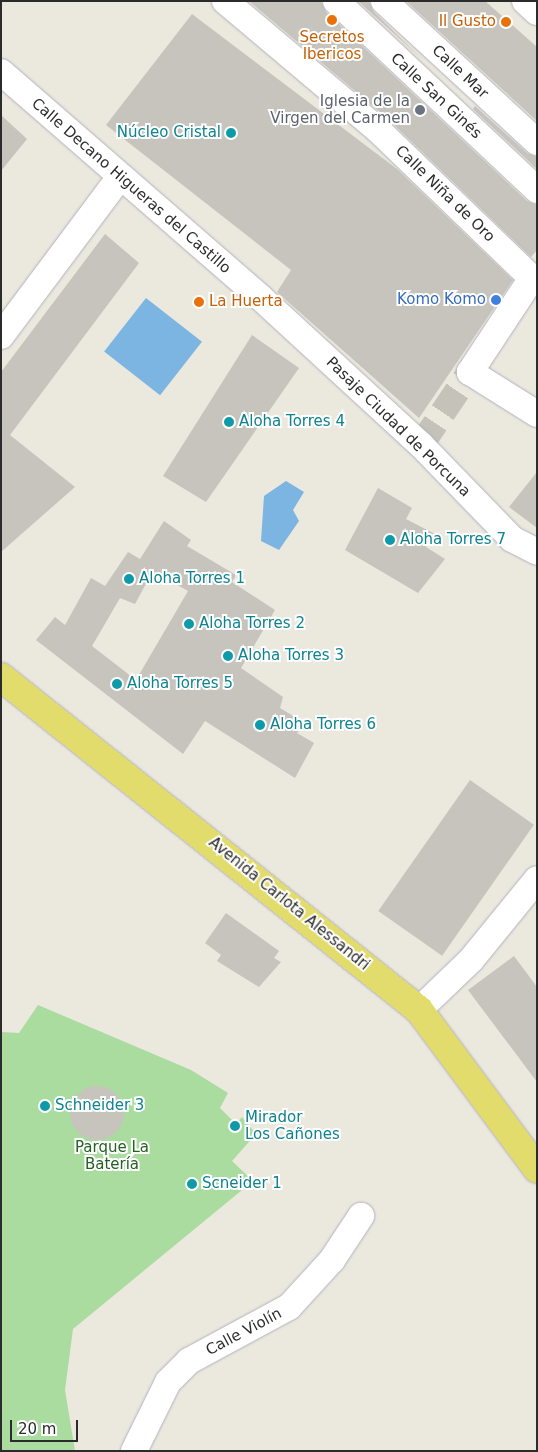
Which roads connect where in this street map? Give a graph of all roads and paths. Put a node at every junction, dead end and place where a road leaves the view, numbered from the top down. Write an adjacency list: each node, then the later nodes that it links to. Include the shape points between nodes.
1 (225, 1): 10 (street, Calle Niña de Oro, via 376,128)
2 (336, 1): 9 (street, Calle San Ginés)
3 (384, 1): 7 (street, Calle Mar)
4 (525, 1): 5 (street)
5 (537, 12)
6 (1, 72): 8 (street, Calle Decano Higueras del Castillo)
7 (537, 142)
8 (120, 177): 11 (street, Calle Decano Higueras del Castillo); 12 (street)
9 (537, 190)
10 (535, 276): 13 (street, Calle Niña de Oro, via 470,372)
11 (261, 298): 14 (street, Pasaje Ciudad de Porcuna, via 421,445 512,539)
12 (1, 336)
13 (537, 414)
14 (537, 552)
15 (1, 677): 17 (main road, Avenida Carlota Alessandri)
16 (537, 879): 17 (street, via 471,960)
17 (419, 1010): 18 (main road, Avenida Carlota Alessandri)
18 (537, 1169)
19 (361, 1216): 20 (street, Calle Violín, via 332,1260 289,1307 189,1361 168,1382)
20 (134, 1451)

